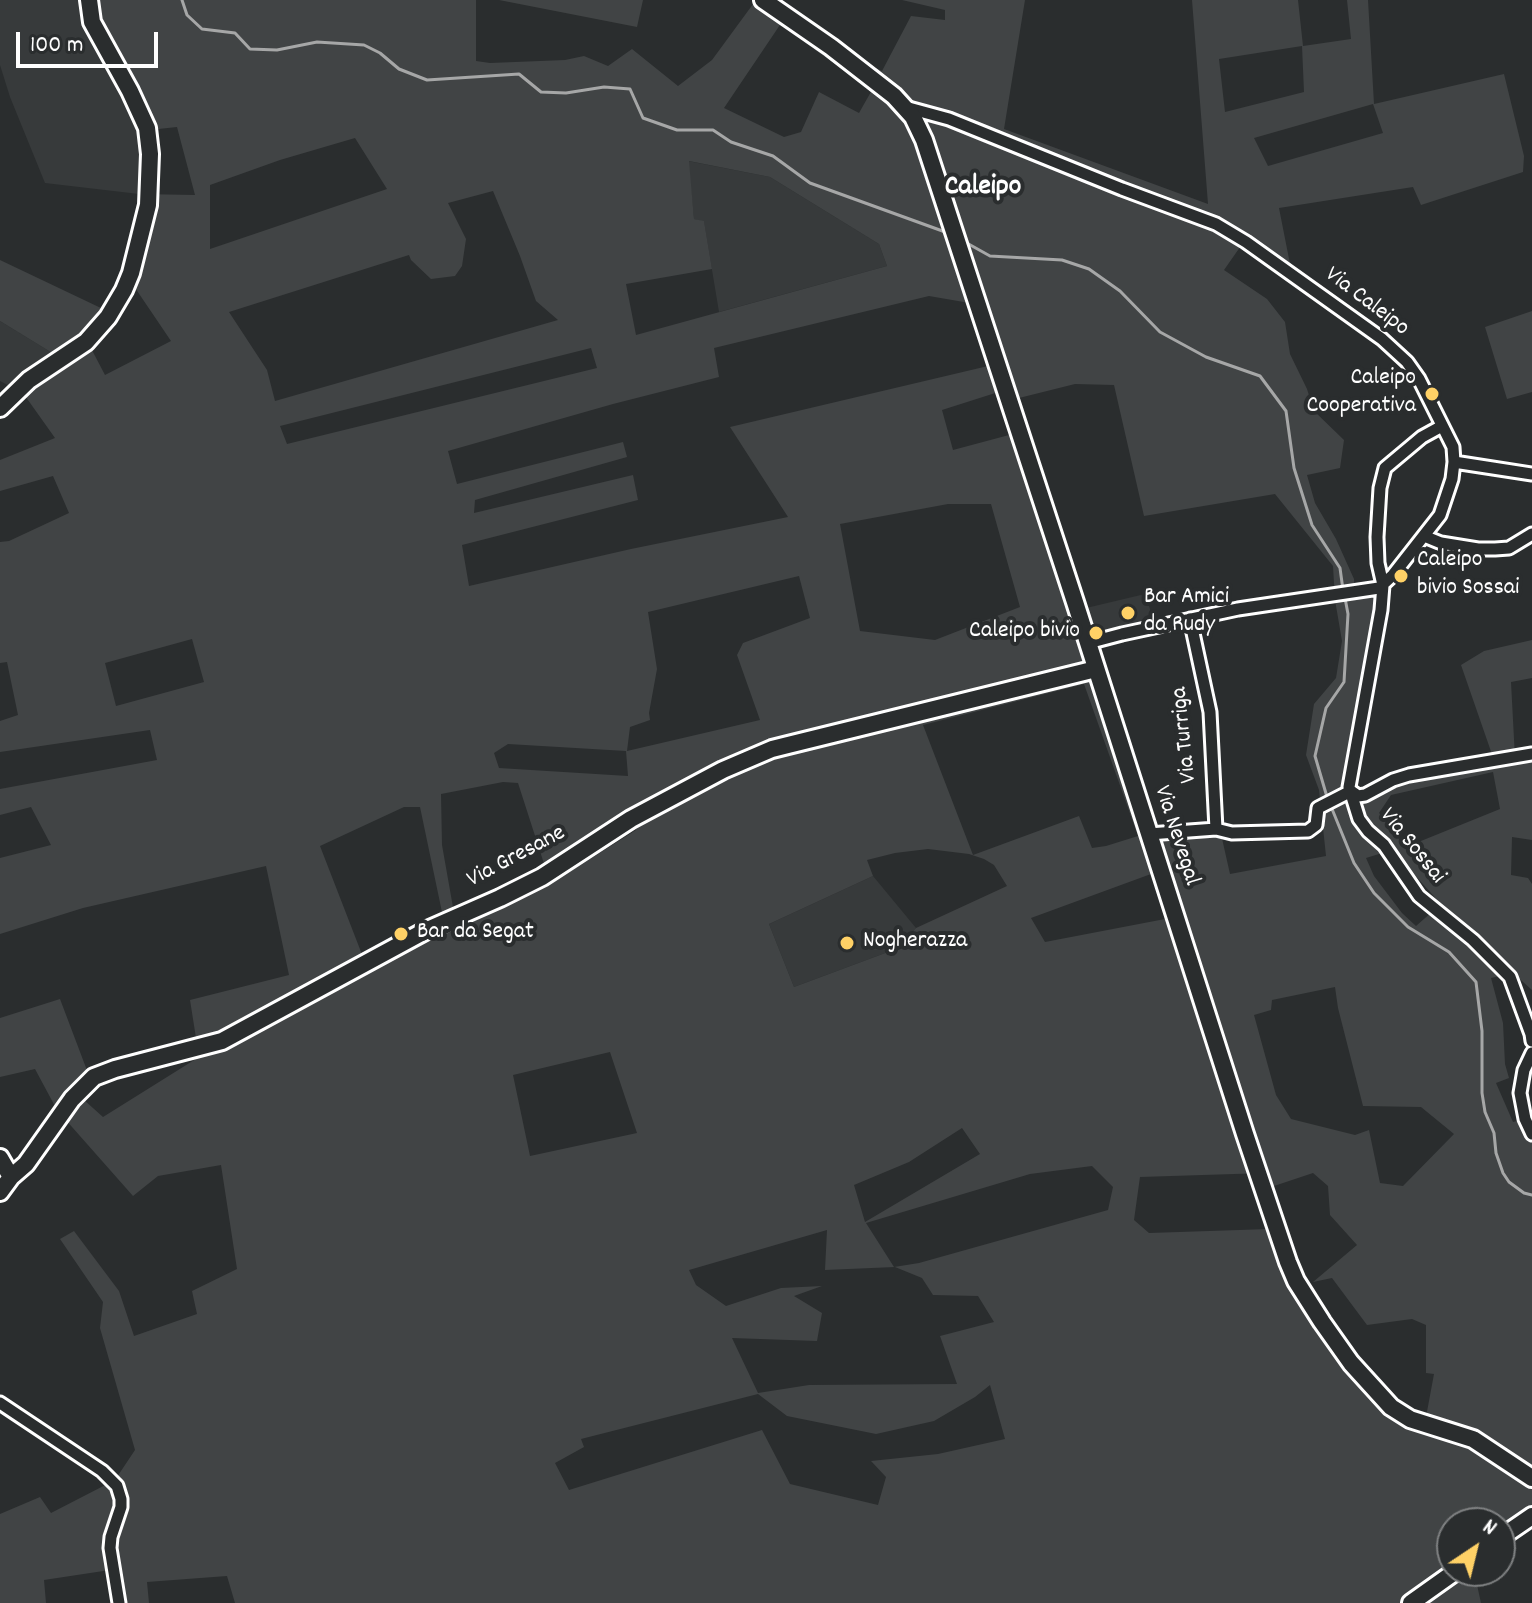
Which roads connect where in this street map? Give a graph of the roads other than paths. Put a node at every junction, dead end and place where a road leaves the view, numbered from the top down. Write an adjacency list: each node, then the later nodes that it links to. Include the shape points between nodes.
1 (89, 0): 4 (main road, via 92,22 147,128 148,205 131,273 108,317 86,342 21,386)
2 (763, 0): 3 (main road)
3 (905, 107): 5 (street, Via Caleipo, via 949,119 1216,224 1382,339 1419,379); 12 (main road, Via Nevegal, via 924,140)
4 (0, 408)
5 (1442, 426): 6 (street, Via Caleipo); 10 (street, via 1385,468 1377,537)
6 (1454, 462): 7 (street); 9 (street, via 1440,515)
7 (1532, 474)
8 (1532, 534): 9 (street, via 1509,548 1495,549)
9 (1424, 536): 10 (street)
10 (1383, 585): 11 (street); 15 (street)
11 (1190, 619): 12 (street); 16 (street, Via Turriga, via 1210,712)
12 (1088, 643): 13 (main road, Via Nevegal)
13 (1096, 669): 17 (main road, Via Nevegal); 23 (main road, Via Gresane, via 788,745 723,770 631,819 542,877 425,931 222,1041 94,1077)
14 (1532, 754): 15 (street, Via Sossai, via 1409,775 1361,796)
15 (1346, 792): 16 (street, via 1321,805 1316,825 1308,831); 18 (street, Via Sossai, via 1359,819 1419,896 1510,977)
16 (1216, 829): 17 (street)
17 (1149, 834): 26 (main road, Via Nevegal, via 1296,1281 1351,1363 1391,1407 1473,1439)
18 (1531, 1034): 19 (street, Via Sossai)
19 (1532, 1041)
20 (1532, 1053): 21 (street, via 1520,1093)
21 (1532, 1134)
22 (0, 1158): 23 (main road)
23 (11, 1177): 24 (main road, Via Gresane)
24 (0, 1192)
25 (0, 1403): 28 (street, via 117,1486 121,1507 110,1548)
26 (1532, 1478)
27 (1436, 1585): 29 (main road)
28 (119, 1603)
29 (1411, 1603)

